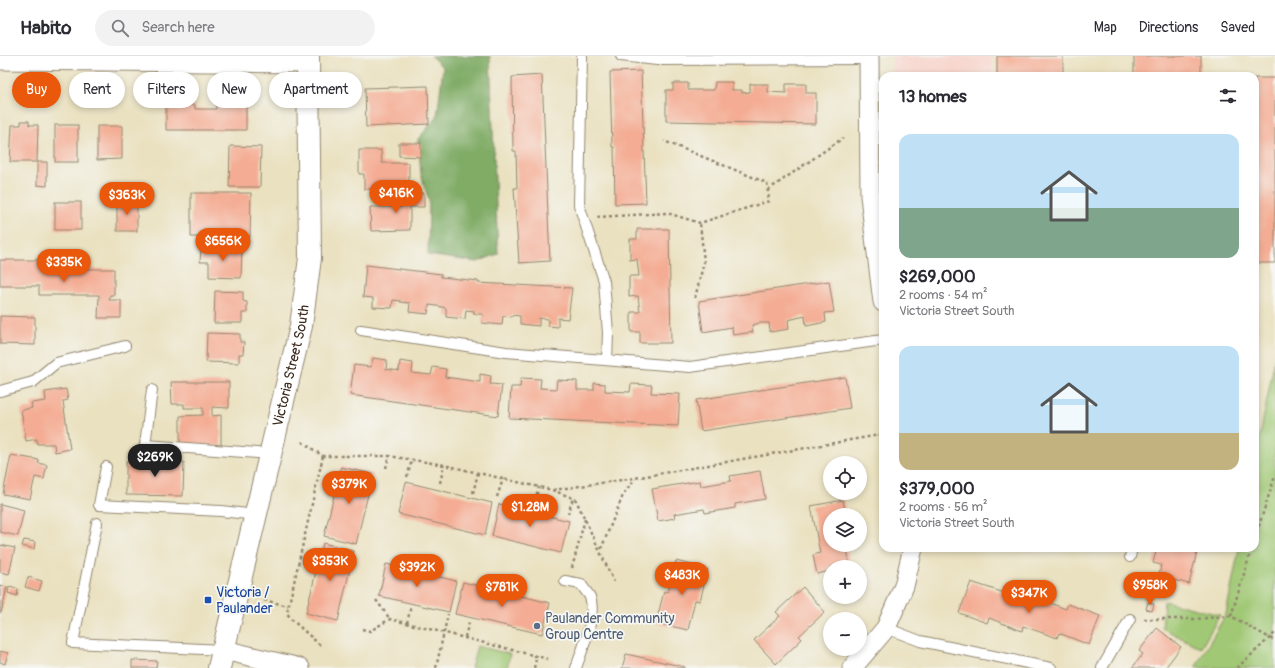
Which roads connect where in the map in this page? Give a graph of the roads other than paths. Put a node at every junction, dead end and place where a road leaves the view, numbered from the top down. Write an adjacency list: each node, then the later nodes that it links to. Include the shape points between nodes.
1 (582, 56): 10 (lane, via 579,205 604,281 608,333)
2 (622, 56): 3 (lane, via 657,60)
3 (869, 58): 6 (street, via 870,196)
4 (308, 59): 5 (street); 13 (main road, Victoria Street South, via 310,258 301,326)
5 (0, 60)
6 (879, 269)
7 (361, 330): 10 (lane, via 506,352)
8 (879, 341): 10 (lane, via 690,367)
9 (124, 346): 12 (lane, via 56,363 33,382)
10 (607, 360)
11 (152, 390): 13 (lane, via 145,445)
12 (0, 391)
13 (271, 454): 15 (main road, Victoria Street South)
14 (106, 467): 15 (lane, via 99,504)
15 (256, 515): 21 (main road, Victoria Street South)
16 (97, 523): 21 (lane, via 73,643)
17 (912, 552): 20 (street, via 904,586)
18 (565, 581): 23 (lane, via 581,584 590,597 592,608)
19 (1130, 619): 26 (lane)
20 (886, 628): 24 (street); 25 (lane, via 920,641)
21 (222, 659): 22 (street)
22 (298, 668)
23 (576, 668)
24 (852, 668)
25 (1050, 668)
26 (1102, 668)

